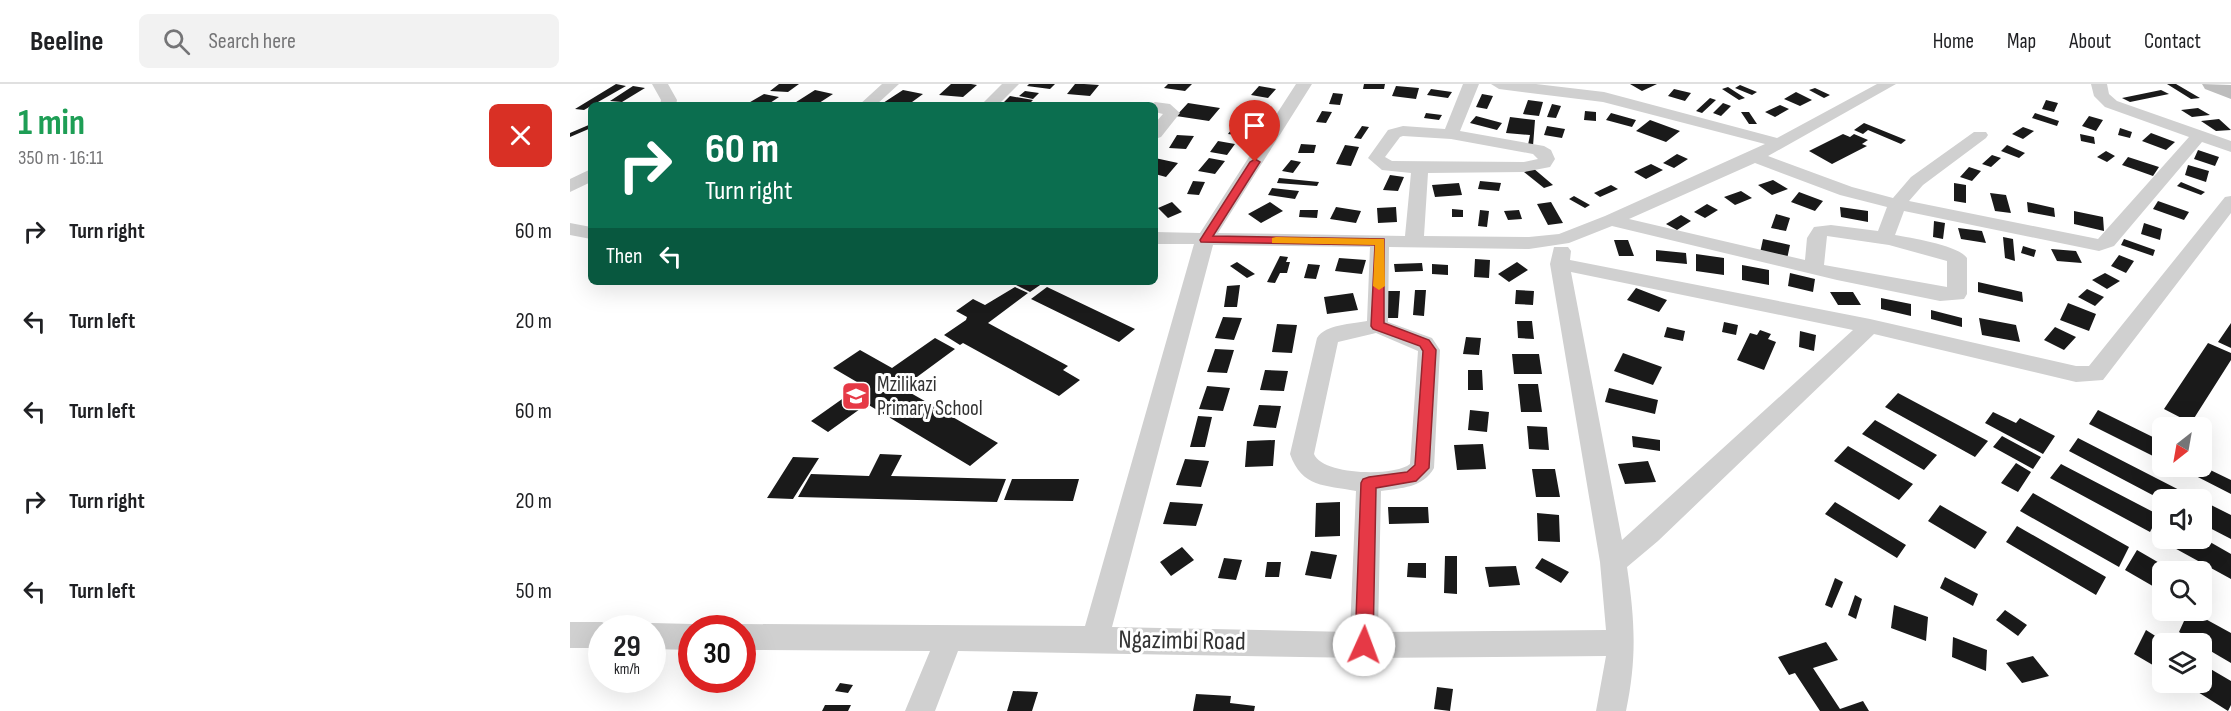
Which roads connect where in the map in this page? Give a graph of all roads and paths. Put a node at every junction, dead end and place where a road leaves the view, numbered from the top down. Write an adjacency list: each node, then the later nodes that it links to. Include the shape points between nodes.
1 (660, 84): 12 (street)
2 (891, 84): 13 (street)
3 (1011, 84): 14 (street)
4 (1304, 84): 33 (street)
5 (1471, 84): 17 (street)
6 (1499, 84): 10 (street)
7 (2099, 84): 19 (street, via 2102,96 2111,104)
8 (2213, 84): 11 (street)
9 (1882, 85): 20 (street)
10 (1605, 91): 20 (street)
11 (2231, 93)
12 (669, 102)
13 (870, 102)
14 (992, 102)
15 (1158, 107): 16 (street, via 1172,113)
16 (1158, 130)
17 (1451, 134): 23 (street, via 1394,133 1376,158 1388,166); 23 (street, via 1538,150 1547,159 1524,167)
18 (1980, 135): 27 (street, via 1917,181)
19 (2199, 136): 21 (street); 27 (street, via 2107,242 2099,245)
20 (1779, 143): 22 (street)
21 (2231, 147)
22 (1754, 157): 27 (street, via 1846,191); 28 (street)
23 (1420, 168): 36 (street)
24 (588, 176): 25 (street)
25 (570, 187)
26 (2231, 201): 40 (street, via 2095,374 2076,374)
27 (1898, 204): 34 (street)
28 (1611, 220): 32 (street); 38 (street)
29 (570, 230): 30 (street)
30 (588, 233)
31 (1158, 238): 33 (street)
32 (1562, 239): 36 (street, via 1529,243); 37 (street)
33 (1205, 240): 35 (street); 46 (street)
34 (1884, 240): 38 (street, via 1821,231 1816,238); 38 (street, via 1938,250 1957,258 1957,294 1940,294)
35 (1380, 241): 36 (street); 39 (street)
36 (1414, 241)
37 (1560, 264): 40 (street); 42 (street)
38 (1814, 268)
39 (1377, 326): 41 (street, via 1424,343 1429,350 1422,468 1411,477); 41 (street, via 1328,338 1302,454 1306,465 1317,474)
40 (1870, 326): 42 (street)
41 (1369, 483): 49 (street)
42 (1612, 564): 48 (street)
43 (570, 635): 44 (street)
44 (588, 635)
45 (756, 637): 47 (street, Ngazimbi Road)
46 (1095, 639): 47 (street, Ngazimbi Road); 49 (street, Ngazimbi Road)
47 (948, 640): 50 (street)
48 (1622, 643): 49 (street, Ngazimbi Road); 51 (street)
49 (1364, 645)
50 (920, 711)
51 (1611, 711)

